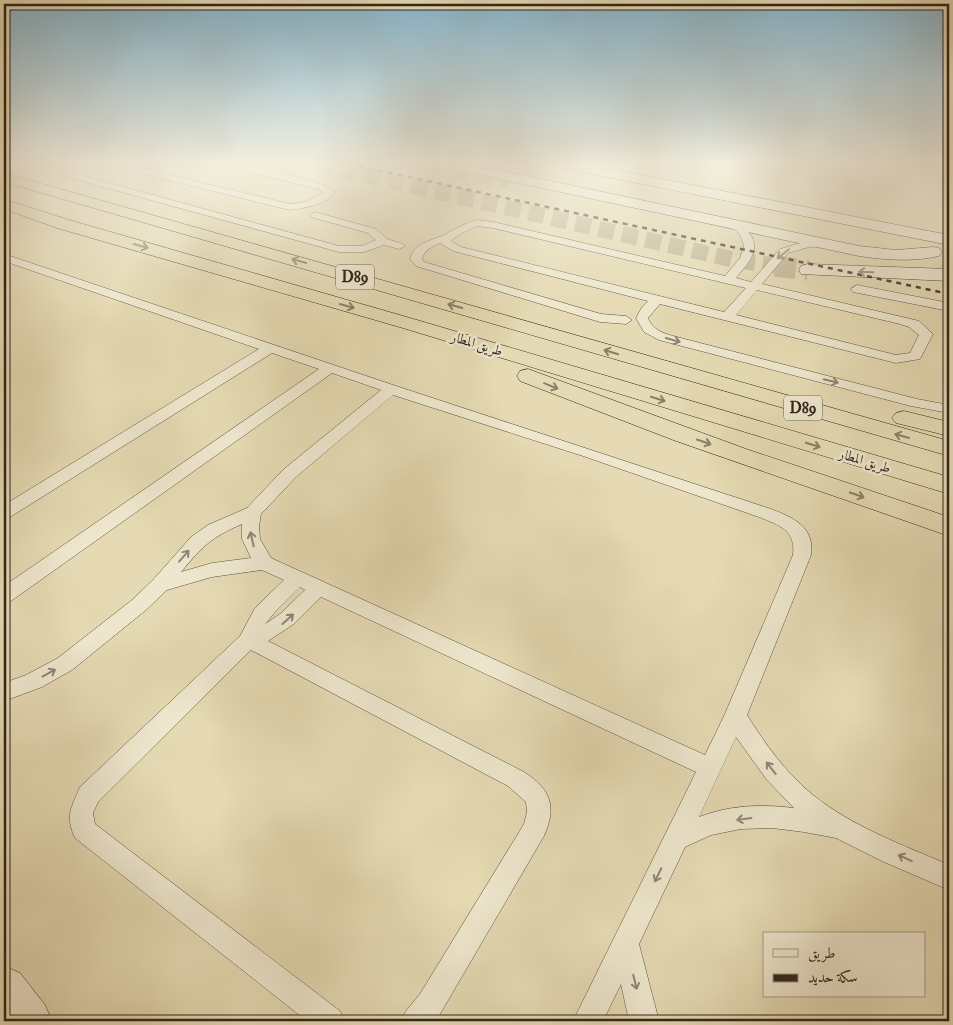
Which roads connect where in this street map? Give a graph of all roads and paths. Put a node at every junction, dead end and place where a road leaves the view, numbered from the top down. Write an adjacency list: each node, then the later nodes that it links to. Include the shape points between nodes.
1 (27, 212): 26 (highway, طريق المطار / D89, one-way to 26)
2 (126, 212): 28 (highway, طريق المطار / D89, one-way to 2)
3 (204, 212): 12 (lane, via 339,249 364,249)
4 (707, 212): 9 (main road)
5 (711, 212): 9 (main road)
6 (792, 212): 9 (main road)
7 (808, 212): 11 (main road)
8 (316, 215): 12 (lane, via 372,231)
9 (730, 216): 13 (main road); 15 (main road); 19 (lane, via 752,244)
10 (448, 236): 19 (lane, via 469,225 493,224); 22 (lane, via 446,244 457,249); 25 (lane, via 416,254 420,264 600,318)
11 (949, 240)
12 (383, 241): 14 (lane)
13 (818, 245): 15 (main road, via 879,254); 18 (main road); 20 (lane, one-way to 20, via 801,245 784,251)
14 (399, 246)
15 (941, 254)
16 (5, 259): 27 (lane)
17 (808, 270): 18 (main road, one-way to 17)
18 (949, 273)
19 (728, 280): 20 (lane)
20 (753, 286): 24 (lane); 24 (lane, via 914,324 926,334 915,356 896,359)
21 (857, 289): 23 (lane)
22 (657, 299): 24 (lane); 31 (lane, one-way to 31, via 642,318 644,326 661,336)
23 (949, 307)
24 (727, 317)
25 (626, 320)
26 (410, 324): 34 (highway, طريق المطار / D89, one-way to 34); 37 (highway, one-way to 37, via 582,398)
27 (270, 348): 29 (lane); 36 (lane)
28 (658, 367): 32 (highway, via 734,376); 33 (highway, طريق المطار / D89, one-way to 28)
29 (330, 368): 30 (lane); 42 (lane)
30 (391, 389): 35 (lane, via 290,473); 45 (lane, via 765,513 783,520 797,531 804,543 802,555)
31 (949, 409)
32 (949, 429)
33 (949, 449)
34 (949, 486)
35 (253, 512): 38 (lane, one-way to 35, via 250,538); 40 (lane, one-way to 35, via 197,541 214,529)
36 (4, 513)
37 (949, 527)
38 (264, 563): 39 (lane); 40 (lane, via 212,570)
39 (298, 578): 41 (lane); 43 (lane, via 256,620)
40 (160, 585): 44 (lane, one-way to 40, via 34,682 65,664)
41 (319, 587): 43 (lane, one-way to 41, via 276,629 288,620); 46 (lane)
42 (4, 596)
43 (249, 640): 53 (lane, via 89,795 81,813 84,830); 54 (lane, via 516,779 538,800 540,814 535,828 430,1004)
44 (4, 692)
45 (735, 716): 46 (lane); 47 (lane, one-way to 45, via 805,803 776,775)
46 (710, 768): 48 (lane)
47 (844, 829): 48 (lane, one-way to 48, via 798,819 754,817 712,823); 49 (lane, one-way to 47)
48 (675, 839): 50 (lane, one-way to 50)
49 (949, 878)
50 (625, 944): 55 (lane); 56 (lane, one-way to 56)
51 (4, 989): 52 (main road)
52 (29, 1021)
53 (330, 1021)
54 (416, 1021)
55 (588, 1021)
56 (644, 1021)

